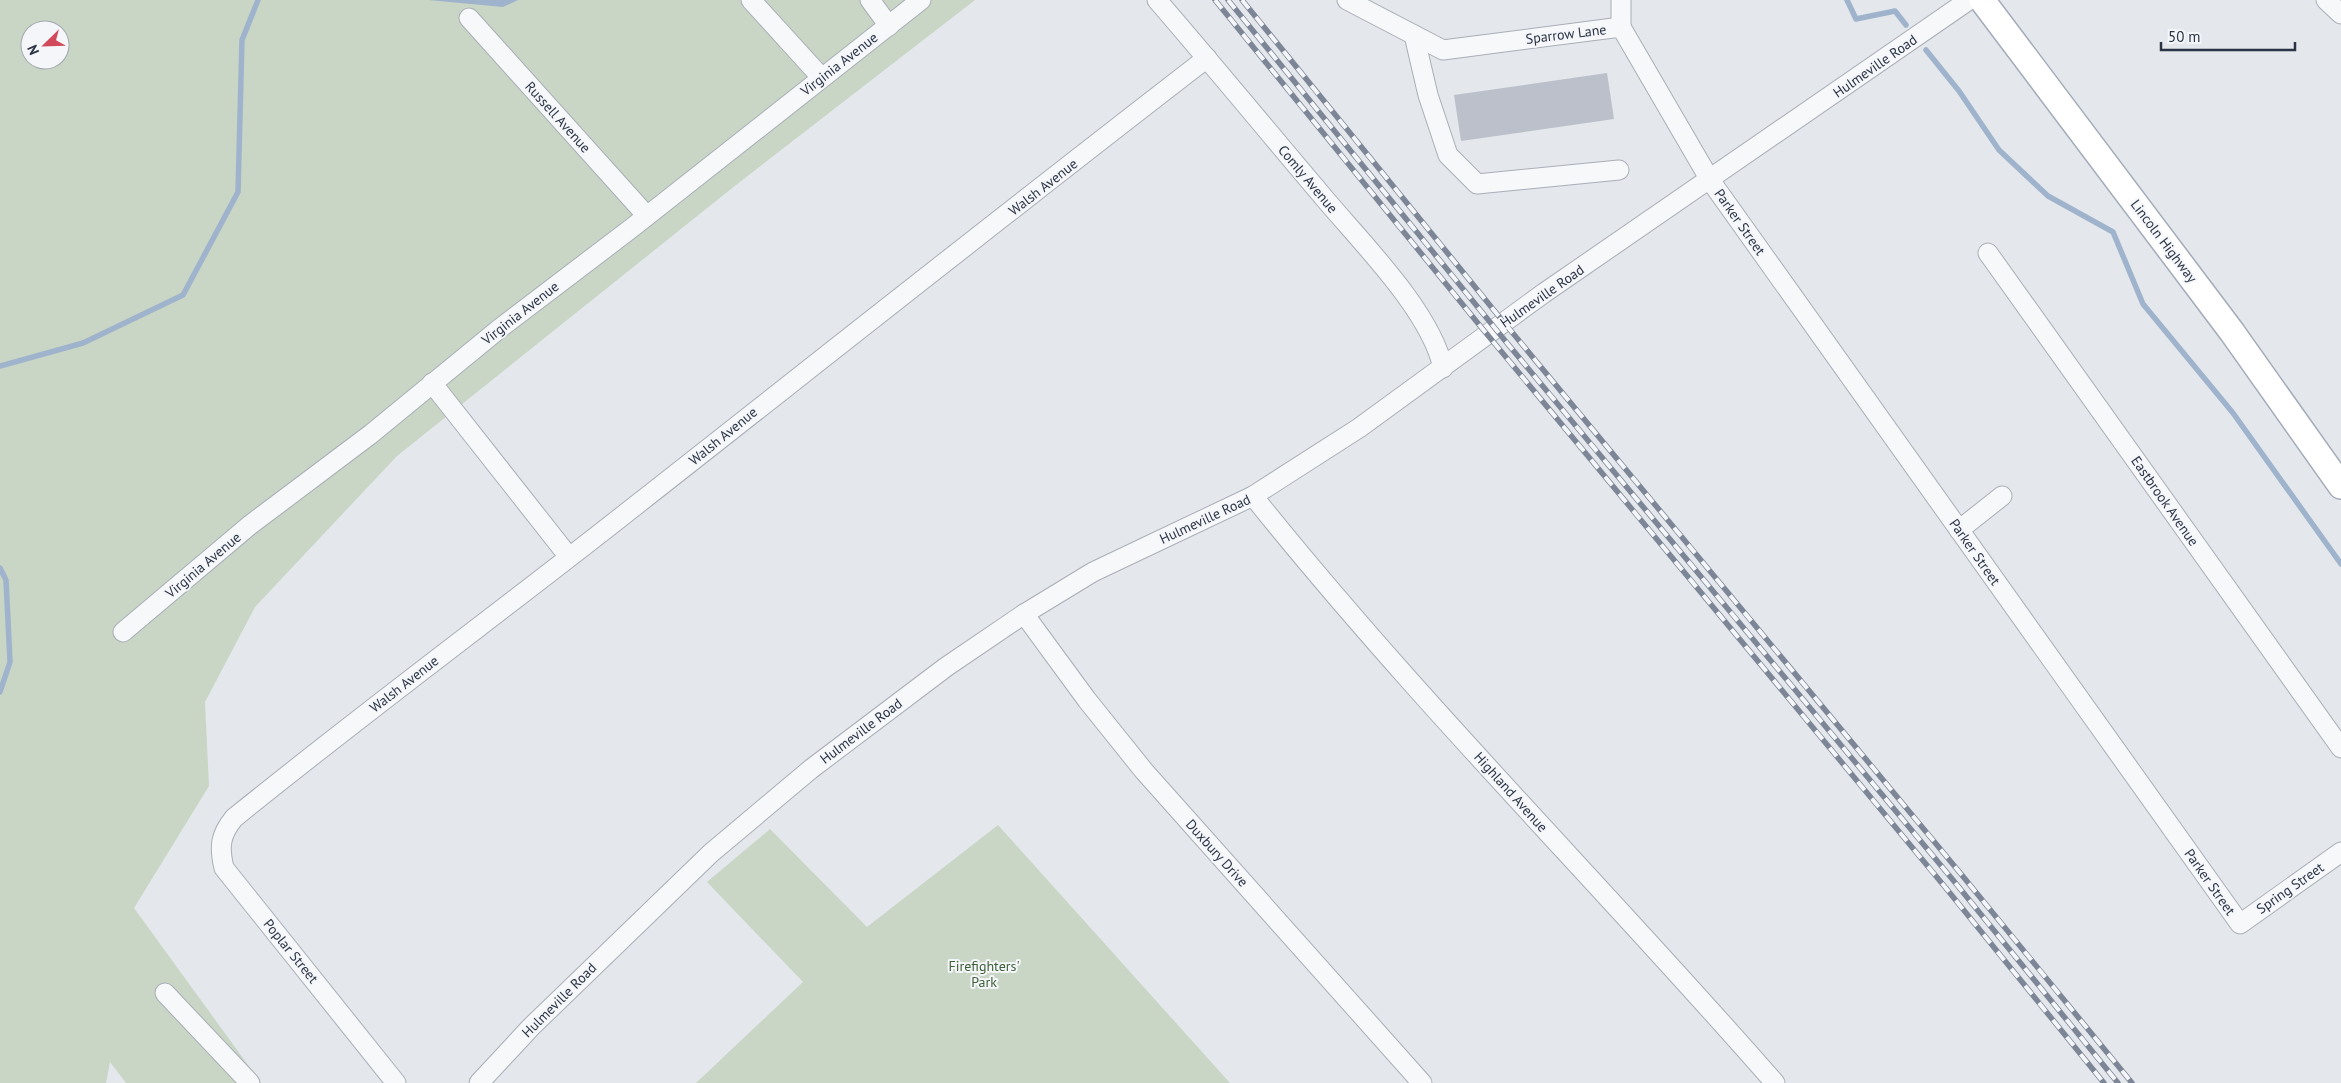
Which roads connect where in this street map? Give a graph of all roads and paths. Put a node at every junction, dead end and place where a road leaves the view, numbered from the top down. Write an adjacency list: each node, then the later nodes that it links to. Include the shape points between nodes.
1 (750, 0): 16 (street)
2 (870, 0): 12 (street)
3 (921, 0): 12 (street, Virginia Avenue)
4 (1157, 0): 15 (street, Comly Avenue)
5 (1347, 0): 14 (street, Sparrow Lane)
6 (1621, 0): 13 (street)
7 (1969, 0): 18 (street, Hulmeville Road)
8 (1982, 0): 23 (main road, Lincoln Highway, via 2232,332)
9 (2326, 0): 10 (street)
10 (2341, 14)
11 (469, 18): 19 (street, Russell Avenue)
12 (888, 26): 16 (street, Virginia Avenue)
13 (1621, 27): 14 (street, Sparrow Lane, via 1443,50); 18 (street, Sparrow Lane)
14 (1414, 35): 17 (street, via 1428,95 1448,155 1477,184)
15 (1207, 58): 21 (street, Comly Avenue, via 1386,271 1424,322 1435,341); 27 (street, Walsh Avenue)
16 (821, 77): 19 (street, Virginia Avenue)
17 (1619, 170)
18 (1710, 180): 21 (street, Hulmeville Road, via 1544,293); 26 (street, Parker Street)
19 (647, 216): 22 (street, Virginia Avenue)
20 (1988, 253): 30 (street, Eastbrook Avenue)
21 (1443, 368): 24 (street, Hulmeville Road, via 1360,428)
22 (432, 383): 27 (street); 29 (street, Virginia Avenue, via 371,434 250,525)
23 (2341, 486)
24 (1253, 496): 28 (street, Hulmeville Road, via 1093,572); 39 (street, Highland Avenue, via 1392,660)
25 (2002, 496): 26 (street)
26 (1959, 530): 33 (street, Parker Street)
27 (569, 556): 31 (street, Walsh Avenue)
28 (1024, 614): 37 (street, Hulmeville Road, via 946,667 758,812 652,909 531,1027); 38 (street, Duxbury Drive, via 1086,700 1144,771)
29 (123, 632)
30 (2341, 748)
31 (240, 813): 36 (street, Poplar Street, via 222,835 220,852 224,868)
32 (2341, 852): 33 (street, Spring Street)
33 (2240, 924)
34 (165, 993): 35 (street)
35 (250, 1083)
36 (396, 1083)
37 (479, 1083)
38 (1422, 1083)
39 (1775, 1083)

